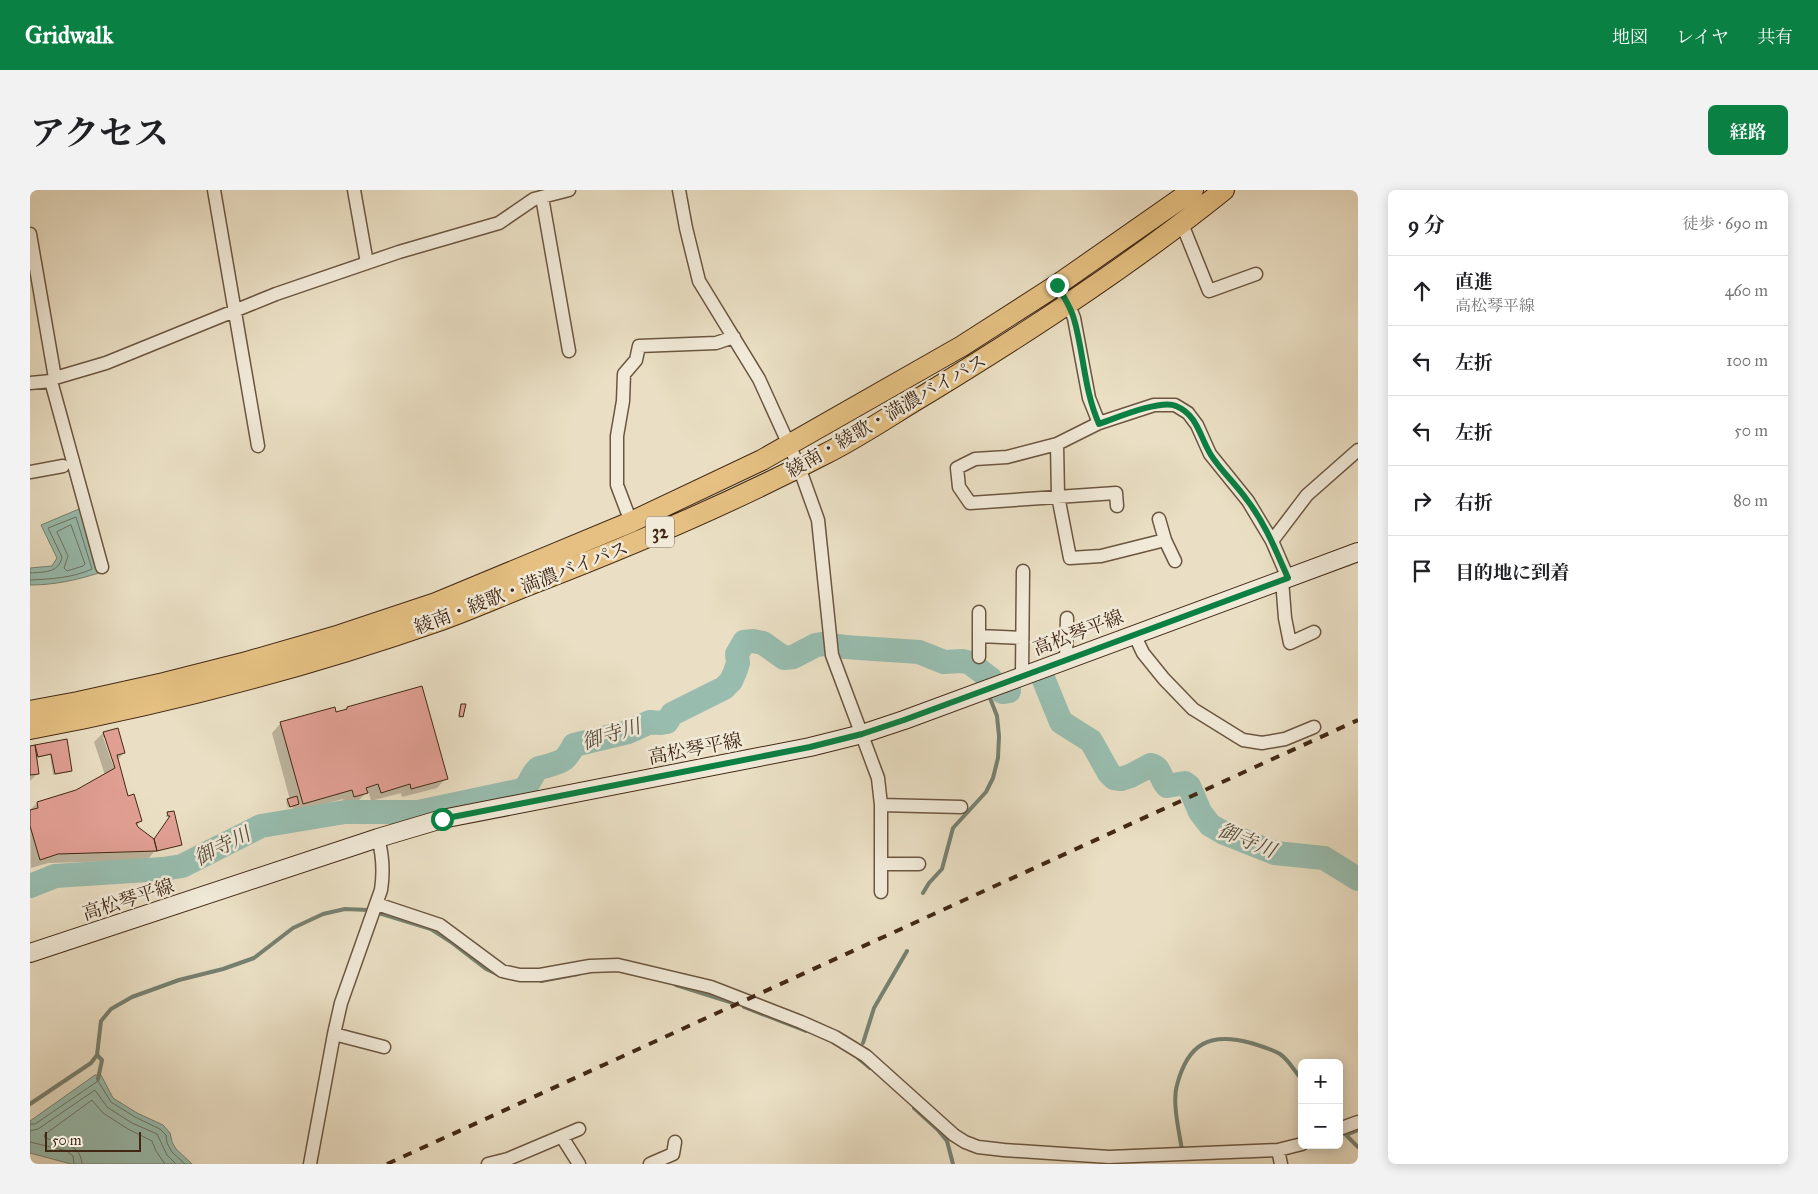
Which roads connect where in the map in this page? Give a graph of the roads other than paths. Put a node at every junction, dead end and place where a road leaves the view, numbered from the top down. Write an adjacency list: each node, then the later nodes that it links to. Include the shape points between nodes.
1 (214, 190): 14 (street)
2 (354, 190): 10 (street)
3 (569, 190): 7 (street)
4 (679, 190): 15 (street, via 699,281)
5 (1193, 190): 12 (highway, 綾南・綾歌・満濃バイパス / 32)
6 (1224, 190): 8 (highway, 綾南・綾歌・満濃バイパス / 32)
7 (535, 195): 10 (street, via 499,223); 16 (street)
8 (1182, 224): 11 (street, via 1209,291); 13 (highway, 綾南・綾歌・満濃バイパス / 32)
9 (30, 234): 17 (street)
10 (367, 263): 14 (street)
11 (1256, 274)
12 (1057, 285): 13 (street); 20 (highway, 綾南・綾歌・満濃バイパス / 32, via 962,346)
13 (1068, 303): 19 (street, via 1074,318 1089,398); 25 (highway, 綾南・綾歌・満濃バイパス / 32, via 975,364)
14 (236, 309): 17 (street, via 106,363); 22 (street)
15 (734, 337): 20 (street); 30 (street, via 716,343 639,346 636,360 624,374 624,401 617,436 617,485)
16 (569, 350)
17 (53, 379): 18 (street); 35 (street)
18 (30, 383)
19 (1099, 424): 21 (street); 32 (street, via 1154,406 1175,405 1188,413 1210,454 1248,501)
20 (790, 444): 25 (street); 30 (highway, 綾南・綾歌・満濃バイパス / 32)
21 (1057, 444): 27 (street); 27 (street, via 1007,457 975,459 957,468 959,487 970,503)
22 (258, 446)
23 (1358, 450): 32 (street, via 1307,495)
24 (63, 466): 26 (street)
25 (800, 467): 49 (highway, 綾南・綾歌・満濃バイパス / 32, via 616,552 443,619 240,682); 50 (street, via 818,520 832,656)
26 (30, 472)
27 (1058, 496): 28 (street, via 1116,493); 31 (street, via 1070,558 1101,556)
28 (1117, 506)
29 (1159, 519): 31 (street)
30 (631, 522): 47 (highway, 綾南・綾歌・満濃バイパス / 32, via 436,603 340,635 164,683)
31 (1165, 540): 34 (street)
32 (1272, 541): 37 (street)
33 (1358, 552): 37 (main road, 高松琴平線)
34 (1175, 561)
35 (102, 567)
36 (1023, 571): 43 (street)
37 (1285, 579): 40 (street, via 1285,618 1290,643); 41 (main road, 高松琴平線)
38 (980, 612): 42 (street)
39 (1068, 618): 45 (street)
40 (1314, 632)
41 (1134, 634): 45 (main road, 高松琴平線); 48 (street, via 1143,653 1193,709 1243,740 1262,743 1285,739)
42 (979, 636): 43 (street); 44 (street)
43 (1022, 638): 46 (street)
44 (979, 657)
45 (1066, 660): 46 (main road, 高松琴平線)
46 (1022, 676): 50 (main road, 高松琴平線)
47 (30, 711)
48 (1314, 727)
49 (30, 729)
50 (862, 734): 51 (street, via 878,778); 53 (main road, 高松琴平線, via 442,819)
51 (881, 805): 52 (street); 54 (street)
52 (961, 807)
53 (378, 838): 57 (street, via 383,873); 58 (main road, 高松琴平線)
54 (881, 864): 55 (street); 56 (street)
55 (919, 864)
56 (881, 892)
57 (375, 909): 59 (street, via 341,1003); 67 (street, via 440,925 502,971 540,975 590,966 618,965 711,988 792,1018 836,1037 866,1056 954,1135 978,1147 1109,1157)
58 (30, 953)
59 (334, 1034): 60 (street); 68 (street)
60 (384, 1047)
61 (1358, 1122): 62 (street)
62 (1343, 1128)
63 (579, 1129): 64 (street)
64 (562, 1137): 69 (street); 70 (street)
65 (676, 1142): 71 (street, via 673,1154)
66 (1298, 1145): 67 (street)
67 (1278, 1150): 72 (street)
68 (310, 1164)
69 (488, 1164)
70 (579, 1164)
71 (650, 1164)
72 (1281, 1164)

